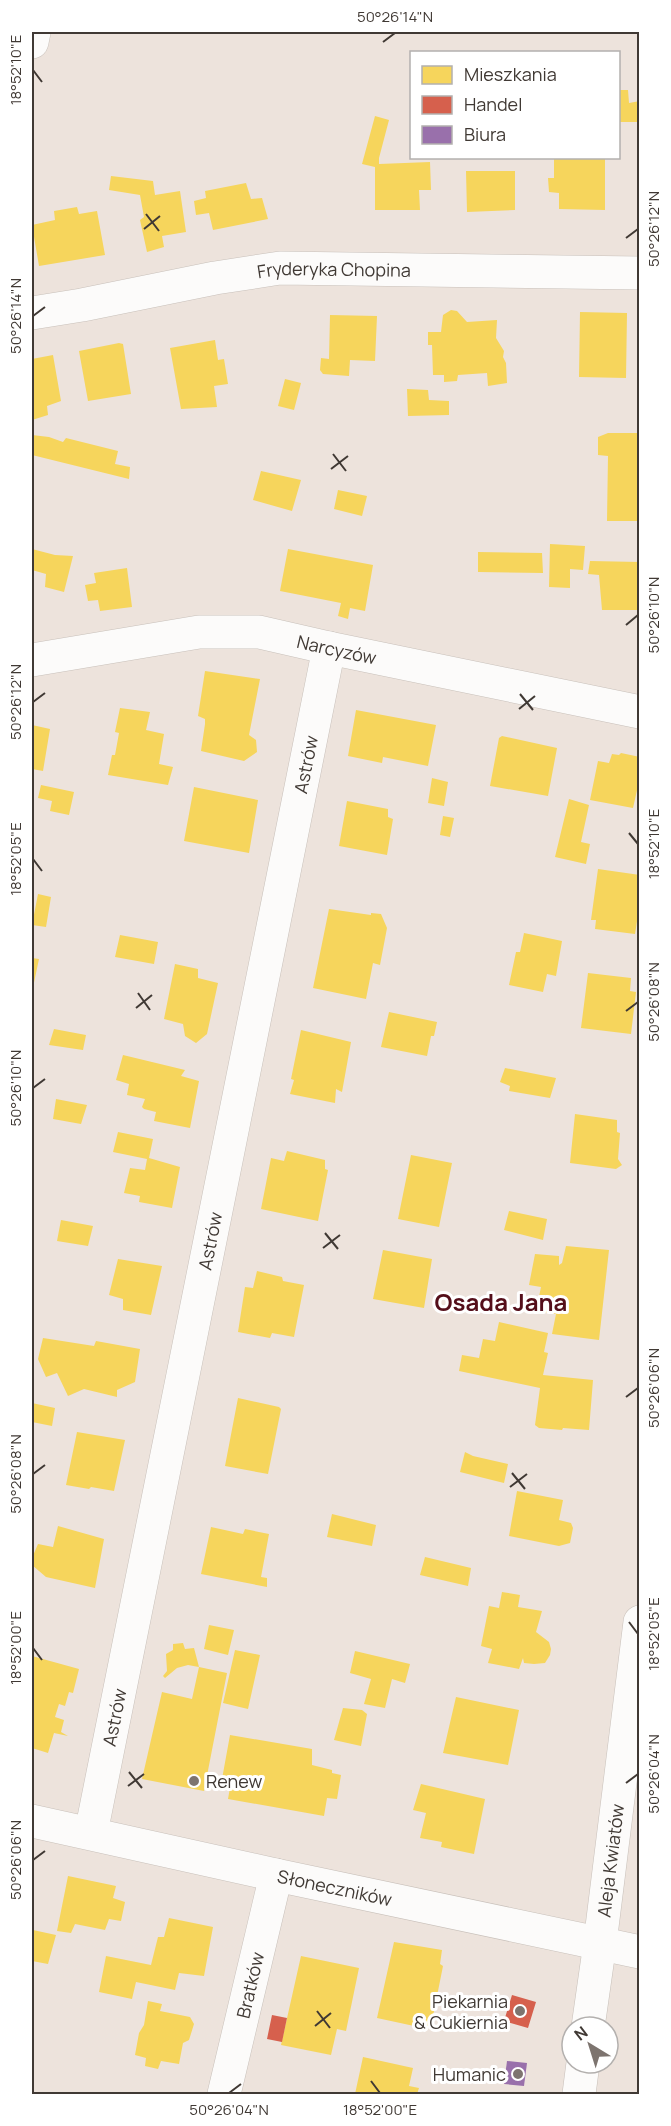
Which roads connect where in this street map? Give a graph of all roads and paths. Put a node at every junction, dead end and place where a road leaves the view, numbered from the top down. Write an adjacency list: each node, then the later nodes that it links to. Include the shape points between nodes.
1 (34, 32): 2 (street)
2 (32, 42)
3 (639, 273): 4 (street, Fryderyka Chopina, via 280,268)
4 (32, 313)
5 (328, 648): 6 (street, Narcyzów, via 259,632 199,632); 7 (street, Narcyzów); 10 (street, Astrów)
6 (32, 660)
7 (639, 712)
8 (639, 1622): 12 (street, Aleja Kwiatów)
9 (32, 1821): 10 (street, Słoneczników)
10 (91, 1833): 11 (street, Słoneczników)
11 (276, 1875): 12 (street, Słoneczników); 16 (street, Bratków)
12 (600, 1943): 13 (street, Słoneczników); 14 (street, Aleja Kwiatów)
13 (639, 1952)
14 (590, 2015)
15 (581, 2075): 17 (street)
16 (224, 2094)
17 (579, 2094)

